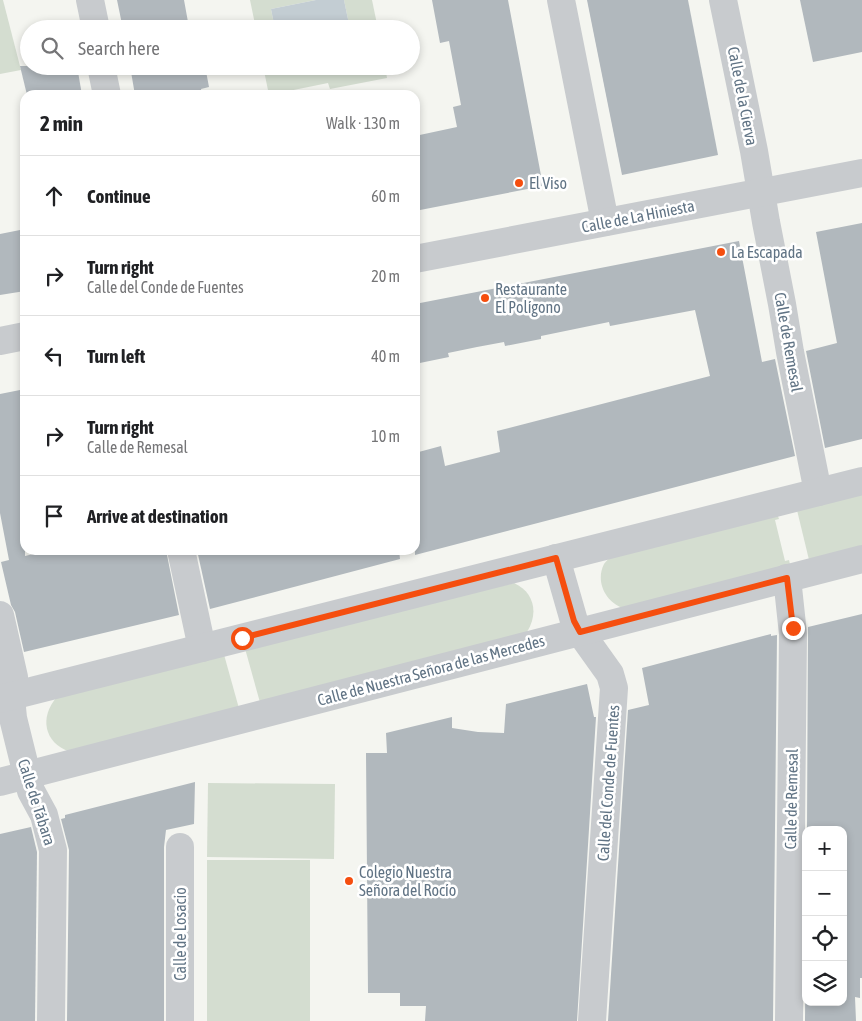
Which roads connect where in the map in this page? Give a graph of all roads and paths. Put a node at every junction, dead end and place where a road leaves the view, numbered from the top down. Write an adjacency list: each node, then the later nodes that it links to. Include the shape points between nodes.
1 (90, 0): 4 (street)
2 (561, 0): 9 (street)
3 (723, 0): 8 (street, Calle de la Cierva)
4 (94, 20)
5 (103, 75): 6 (street)
6 (106, 90)
7 (862, 172): 8 (street, Calle de La Hiniesta)
8 (761, 192): 9 (street, Calle de La Hiniesta); 14 (street, Calle de Remesal)
9 (605, 222): 10 (street, Calle de La Hiniesta)
10 (420, 259)
11 (20, 337): 12 (street)
12 (0, 341)
13 (862, 481): 14 (street)
14 (818, 492): 16 (street)
15 (182, 555): 21 (street)
16 (556, 558): 20 (street, Calle del Conde de Fuentes); 21 (street)
17 (862, 558): 18 (street, Calle de Nuestra Señora de las Mercedes)
18 (787, 578): 20 (street, Calle de Nuestra Señora de las Mercedes); 29 (street, Calle de Remesal, via 793,634)
19 (0, 615): 22 (street, Calle de Tábara, via 14,677)
20 (580, 632): 23 (street, Calle de Nuestra Señora de las Mercedes); 28 (street, Calle del Conde de Fuentes, via 610,674 614,688)
21 (202, 648): 22 (street)
22 (6, 697): 23 (street, Calle de Tábara)
23 (26, 775): 24 (street, Calle de Nuestra Señora de las Mercedes); 26 (street, Calle de Tábara, via 44,815 53,850)
24 (0, 782)
25 (180, 847): 27 (street, Calle de Losacio)
26 (50, 1021)
27 (180, 1021)
28 (592, 1021)
29 (789, 1021)

